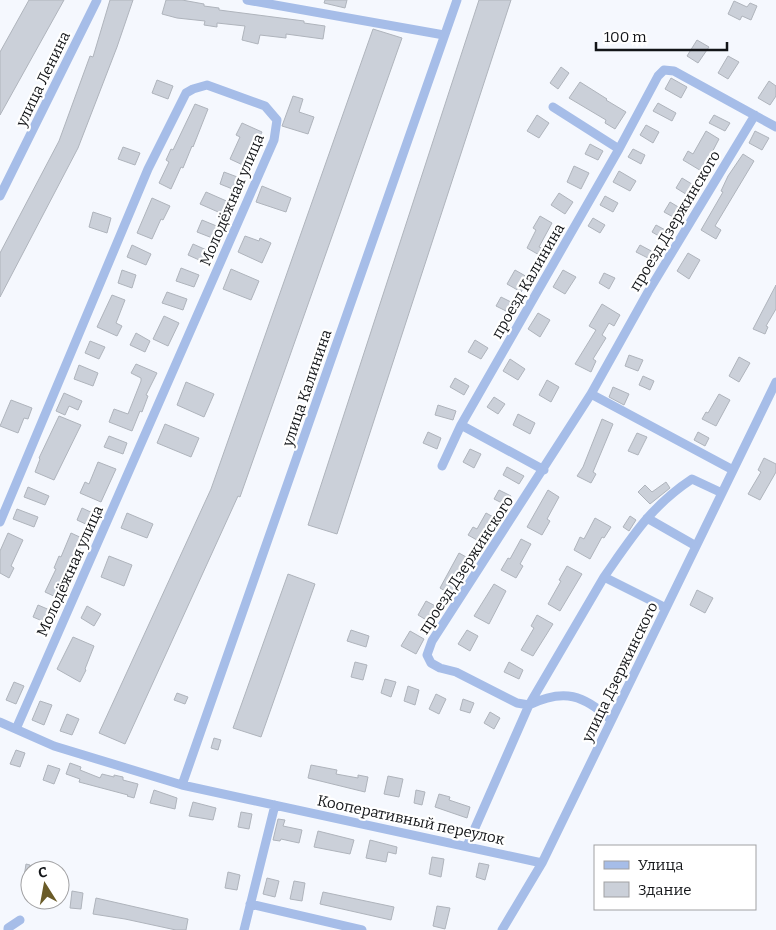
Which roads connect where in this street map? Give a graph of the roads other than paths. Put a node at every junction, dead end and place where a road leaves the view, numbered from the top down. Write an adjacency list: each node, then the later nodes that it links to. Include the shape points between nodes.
1 (97, 0): 9 (street, улица Ленина)
2 (247, 0): 4 (street)
3 (457, 0): 4 (street, улица Калинина)
4 (444, 36): 26 (street, улица Калинина)
5 (553, 107): 8 (street)
6 (755, 115): 7 (street); 8 (street, проезд Калинина, via 674,71 664,70); 11 (street, проезд Дзержинского, via 648,292)
7 (776, 127)
8 (619, 149): 12 (street, проезд Калинина)
9 (0, 196)
10 (776, 382): 15 (street, улица Дзержинского)
11 (591, 394): 14 (street, проезд Дзержинского); 15 (street)
12 (461, 425): 13 (street, проезд Калинина); 14 (street)
13 (442, 466)
14 (544, 470): 22 (street, проезд Дзержинского, via 432,641 427,655 440,668 456,672 517,704)
15 (733, 470): 16 (street, улица Дзержинского)
16 (722, 493): 17 (street, via 692,478 671,493); 19 (street, улица Дзержинского)
17 (648, 518): 19 (street); 20 (street)
18 (0, 522): 25 (street, Молодёжная улица, via 148,169 186,94 207,85 265,106 277,120 274,140)
19 (696, 546): 21 (street, улица Дзержинского)
20 (604, 577): 21 (street); 22 (street)
21 (666, 608): 23 (street, улица Дзержинского)
22 (529, 705): 23 (street, via 539,700 567,696 596,706); 28 (street)
23 (611, 720): 29 (street, улица Дзержинского)
24 (0, 722): 25 (street, Кооперативный переулок)
25 (16, 729): 26 (street, Кооперативный переулок, via 54,746)
26 (182, 785): 27 (street, Кооперативный переулок)
27 (275, 805): 28 (street, Кооперативный переулок); 30 (street)
28 (467, 846): 29 (street, Кооперативный переулок)
29 (542, 863): 35 (street, улица Дзержинского)
30 (250, 904): 33 (street); 34 (street)
31 (20, 920): 32 (street)
32 (8, 930)
33 (244, 930)
34 (362, 930)
35 (502, 930)

